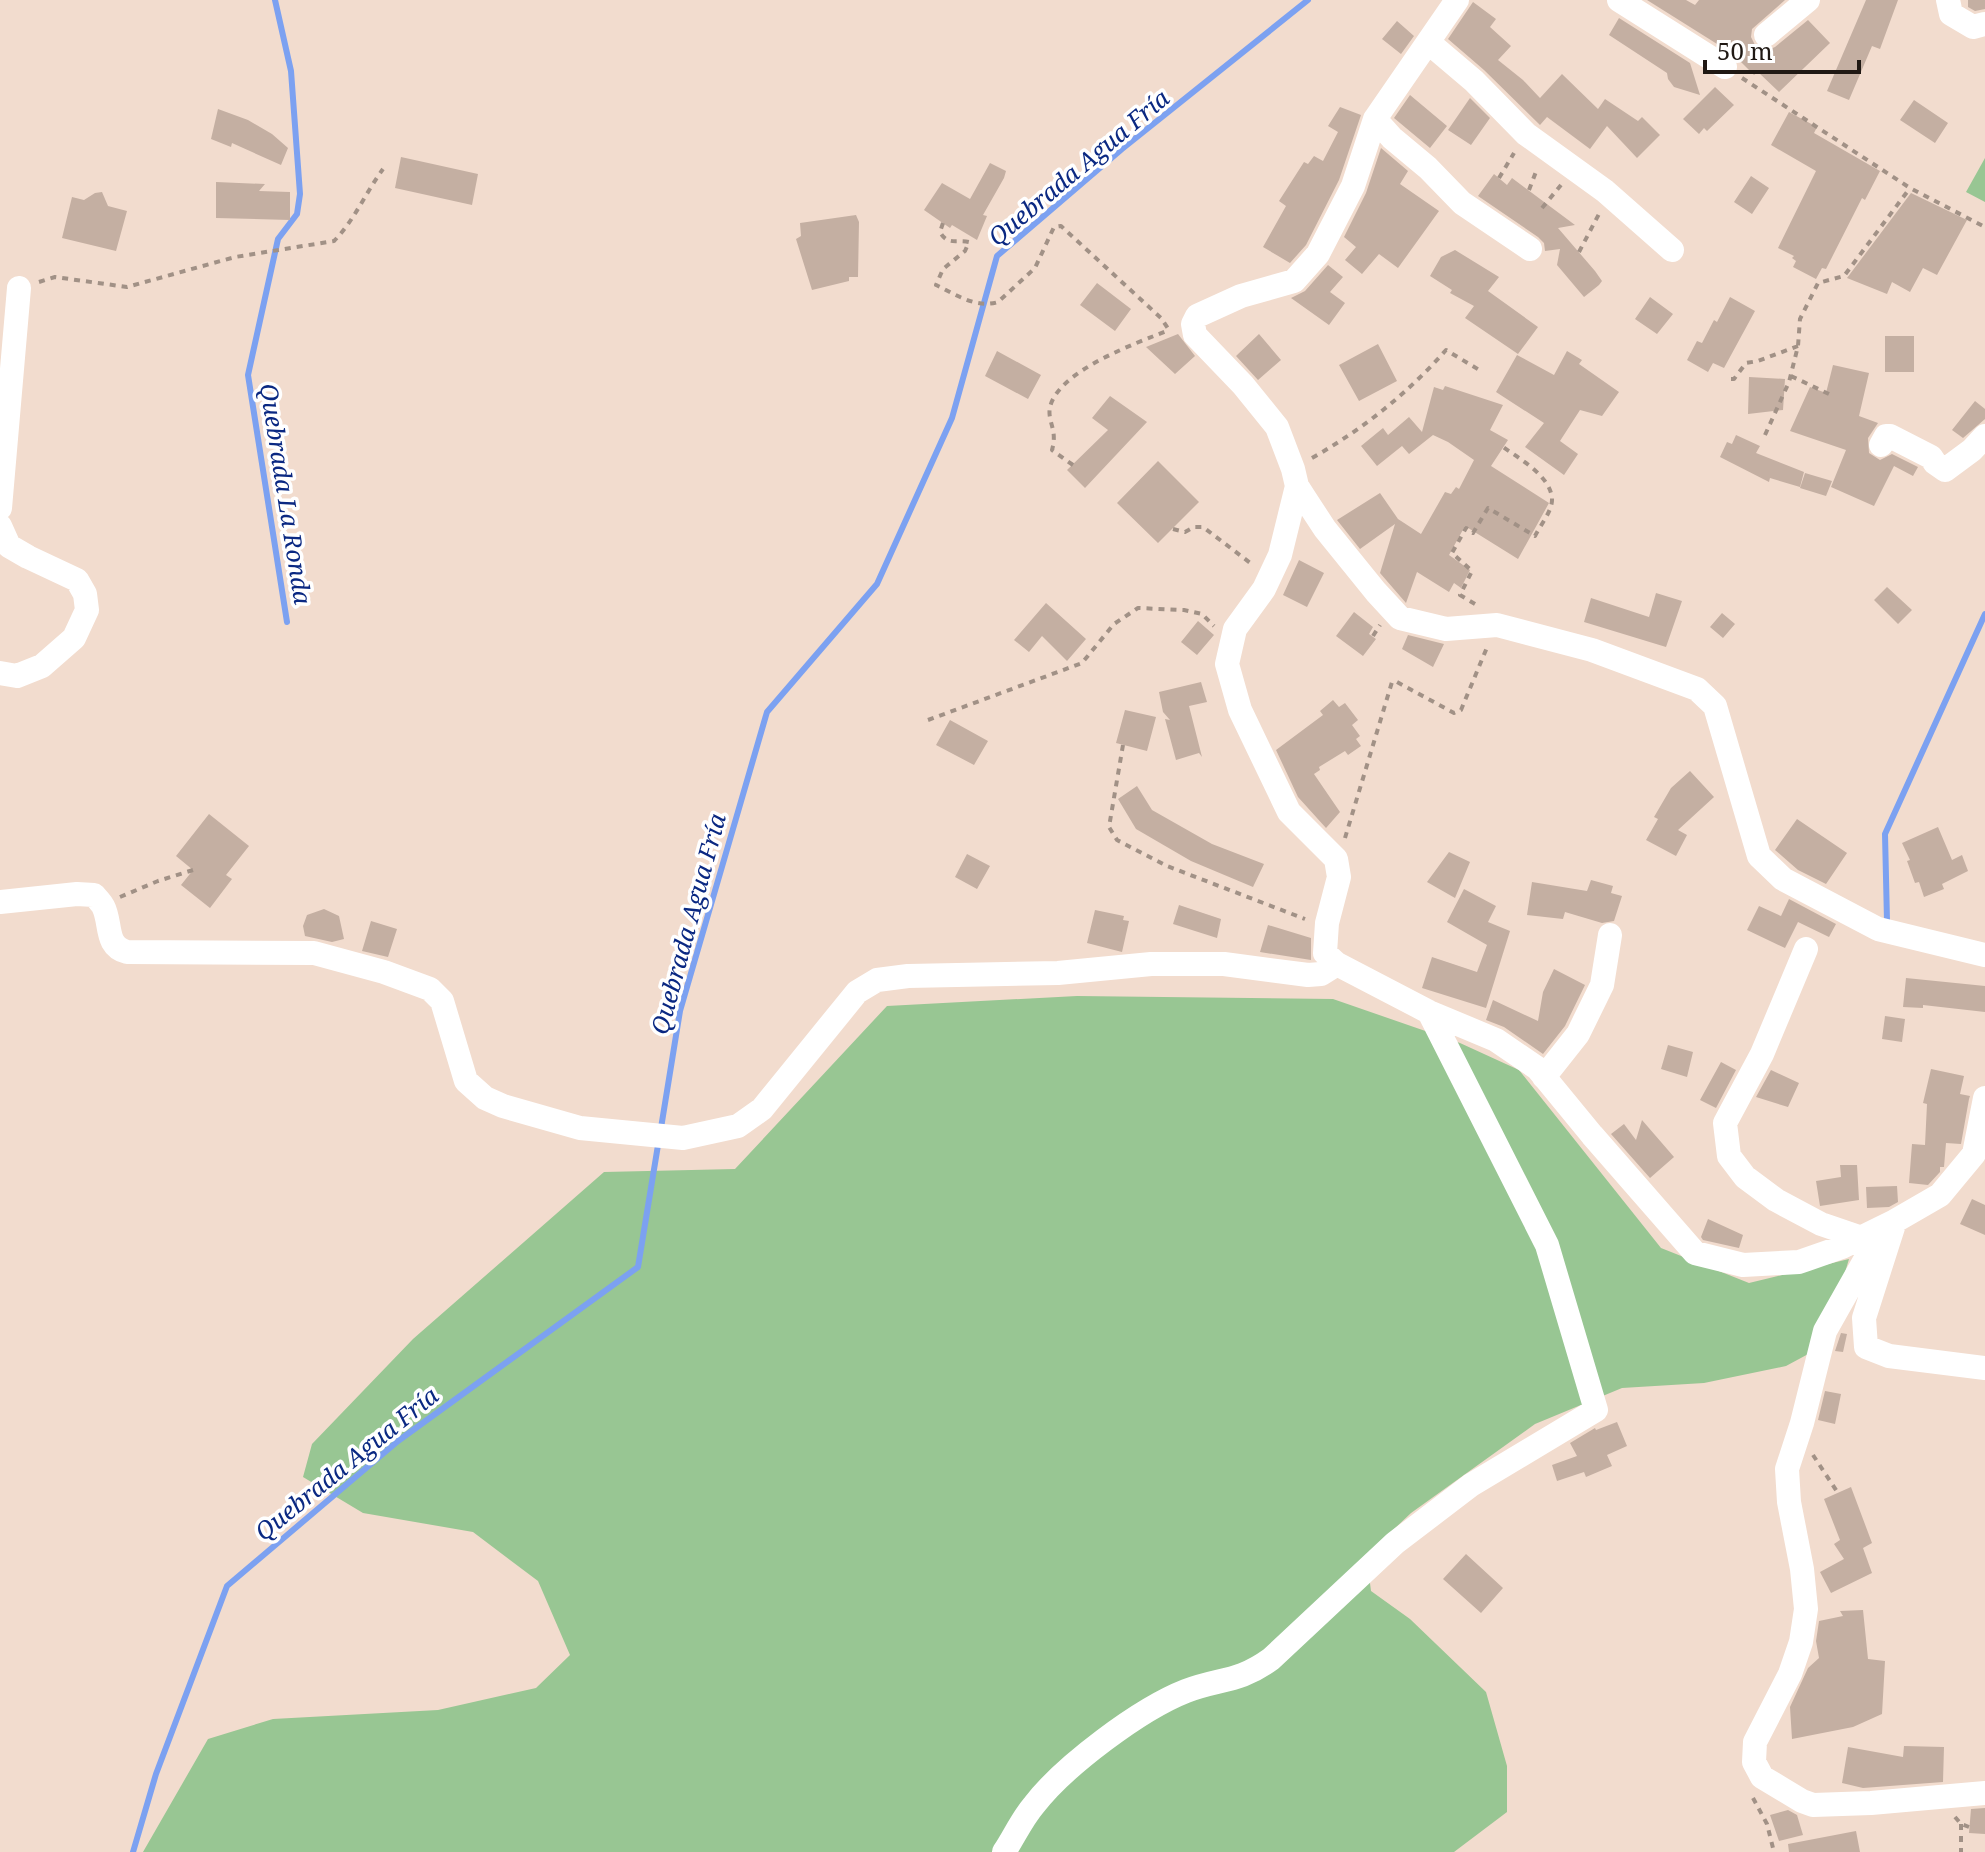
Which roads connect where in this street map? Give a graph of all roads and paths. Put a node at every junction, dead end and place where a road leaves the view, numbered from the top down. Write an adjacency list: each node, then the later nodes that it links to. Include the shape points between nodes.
1 (1457, 0): 7 (street)
2 (1619, 0): 8 (street)
3 (1808, 0): 6 (street)
4 (1948, 0): 5 (street, via 1951,14 1973,27)
5 (1985, 24)
6 (1766, 35)
7 (1428, 42): 9 (street); 10 (street)
8 (1725, 67): 14 (path)
9 (1375, 119): 19 (street, via 1462,203); 23 (street, via 1353,186 1318,254 1294,281 1197,316)
10 (1526, 134): 12 (street); 13 (path)
11 (383, 169): 22 (path, via 334,241 235,257 127,287 55,277)
12 (1574, 169): 15 (street); 16 (path)
13 (1499, 178)
14 (1910, 188): 18 (path); 25 (path, via 1844,276 1818,283 1800,319)
15 (1610, 196): 20 (street); 21 (path)
16 (1542, 208)
17 (943, 223): 24 (path, via 944,239 969,242 943,269 936,285 960,300 998,302 1035,268 1054,227 1061,226)
18 (1985, 227)
19 (1530, 249)
20 (1672, 250)
21 (1579, 252)
22 (19, 288): 36 (street)
23 (1194, 328): 24 (path); 35 (street, via 1277,427)
24 (1169, 330): 34 (path, via 1083,369 1054,399 1052,450)
25 (1798, 346): 27 (path); 28 (path, via 1746,363)
26 (1481, 371): 35 (path, via 1446,350 1373,419)
27 (1791, 376): 29 (path); 30 (path)
28 (1731, 379)
29 (1833, 396)
30 (1765, 435)
31 (1985, 436): 32 (street, via 1945,470 1890,436)
32 (1881, 445)
33 (1503, 447): 40 (path, via 1539,475 1552,502 1535,536 1488,508 1473,533 1466,528 1452,553 1472,571 1460,595)
34 (1073, 465)
35 (1295, 478): 39 (street, via 1280,555); 40 (street, via 1325,529 1400,618 1446,629)
36 (0, 508)
37 (0, 526): 42 (street, via 9,546 77,580 87,610 74,638 42,666 17,676)
38 (1173, 529): 39 (path, via 1203,527)
39 (1269, 581): 41 (street, via 1235,629)
40 (1497, 625): 45 (path, via 1461,710 1454,713 1392,682); 52 (street, via 1592,650 1697,689 1715,706 1759,856 1783,879 1878,929)
41 (1232, 643): 43 (path, via 1202,614 1138,608 1114,624 1082,663); 45 (street, via 1227,664 1240,710 1270,774 1289,812)
42 (0, 673)
43 (928, 720)
44 (1123, 745): 49 (path, via 1109,827 1117,840 1167,866 1300,918)
45 (1336, 859): 49 (street, via 1339,877)
46 (193, 870): 48 (path)
47 (0, 902): 48 (street, via 77,894 94,895)
48 (103, 905): 53 (street, via 117,950 314,953 430,989 442,1001 466,1081 485,1098 580,1128 683,1138 738,1126 762,1109 857,992 877,980 1151,964 1224,964 1308,975)
49 (1327, 923): 53 (street, via 1325,953)
50 (1610, 935): 55 (street, via 1602,985 1578,1034)
51 (1806, 949): 57 (street, via 1762,1054 1725,1123 1729,1156 1745,1177 1776,1200 1821,1224)
52 (1985, 955)
53 (1337, 964): 54 (street)
54 (1429, 1012): 55 (street, via 1496,1040); 63 (street, via 1547,1245 1596,1410 1471,1485 1395,1543 1253,1672 1186,1691 1137,1717 1055,1781)
55 (1544, 1077): 57 (street, via 1695,1253 1743,1265 1799,1262)
56 (1985, 1098): 57 (street, via 1974,1154 1940,1195)
57 (1880, 1229): 58 (street, via 1864,1318 1866,1347 1889,1356); 59 (street, via 1825,1331)
58 (1985, 1368)
59 (1799, 1433): 60 (path); 61 (street, via 1787,1480 1806,1609 1801,1642 1755,1742 1754,1762 1762,1777 1813,1805)
60 (1838, 1493)
61 (1985, 1793)
62 (1961, 1824): 64 (path)
63 (1004, 1852)
64 (1961, 1852)

